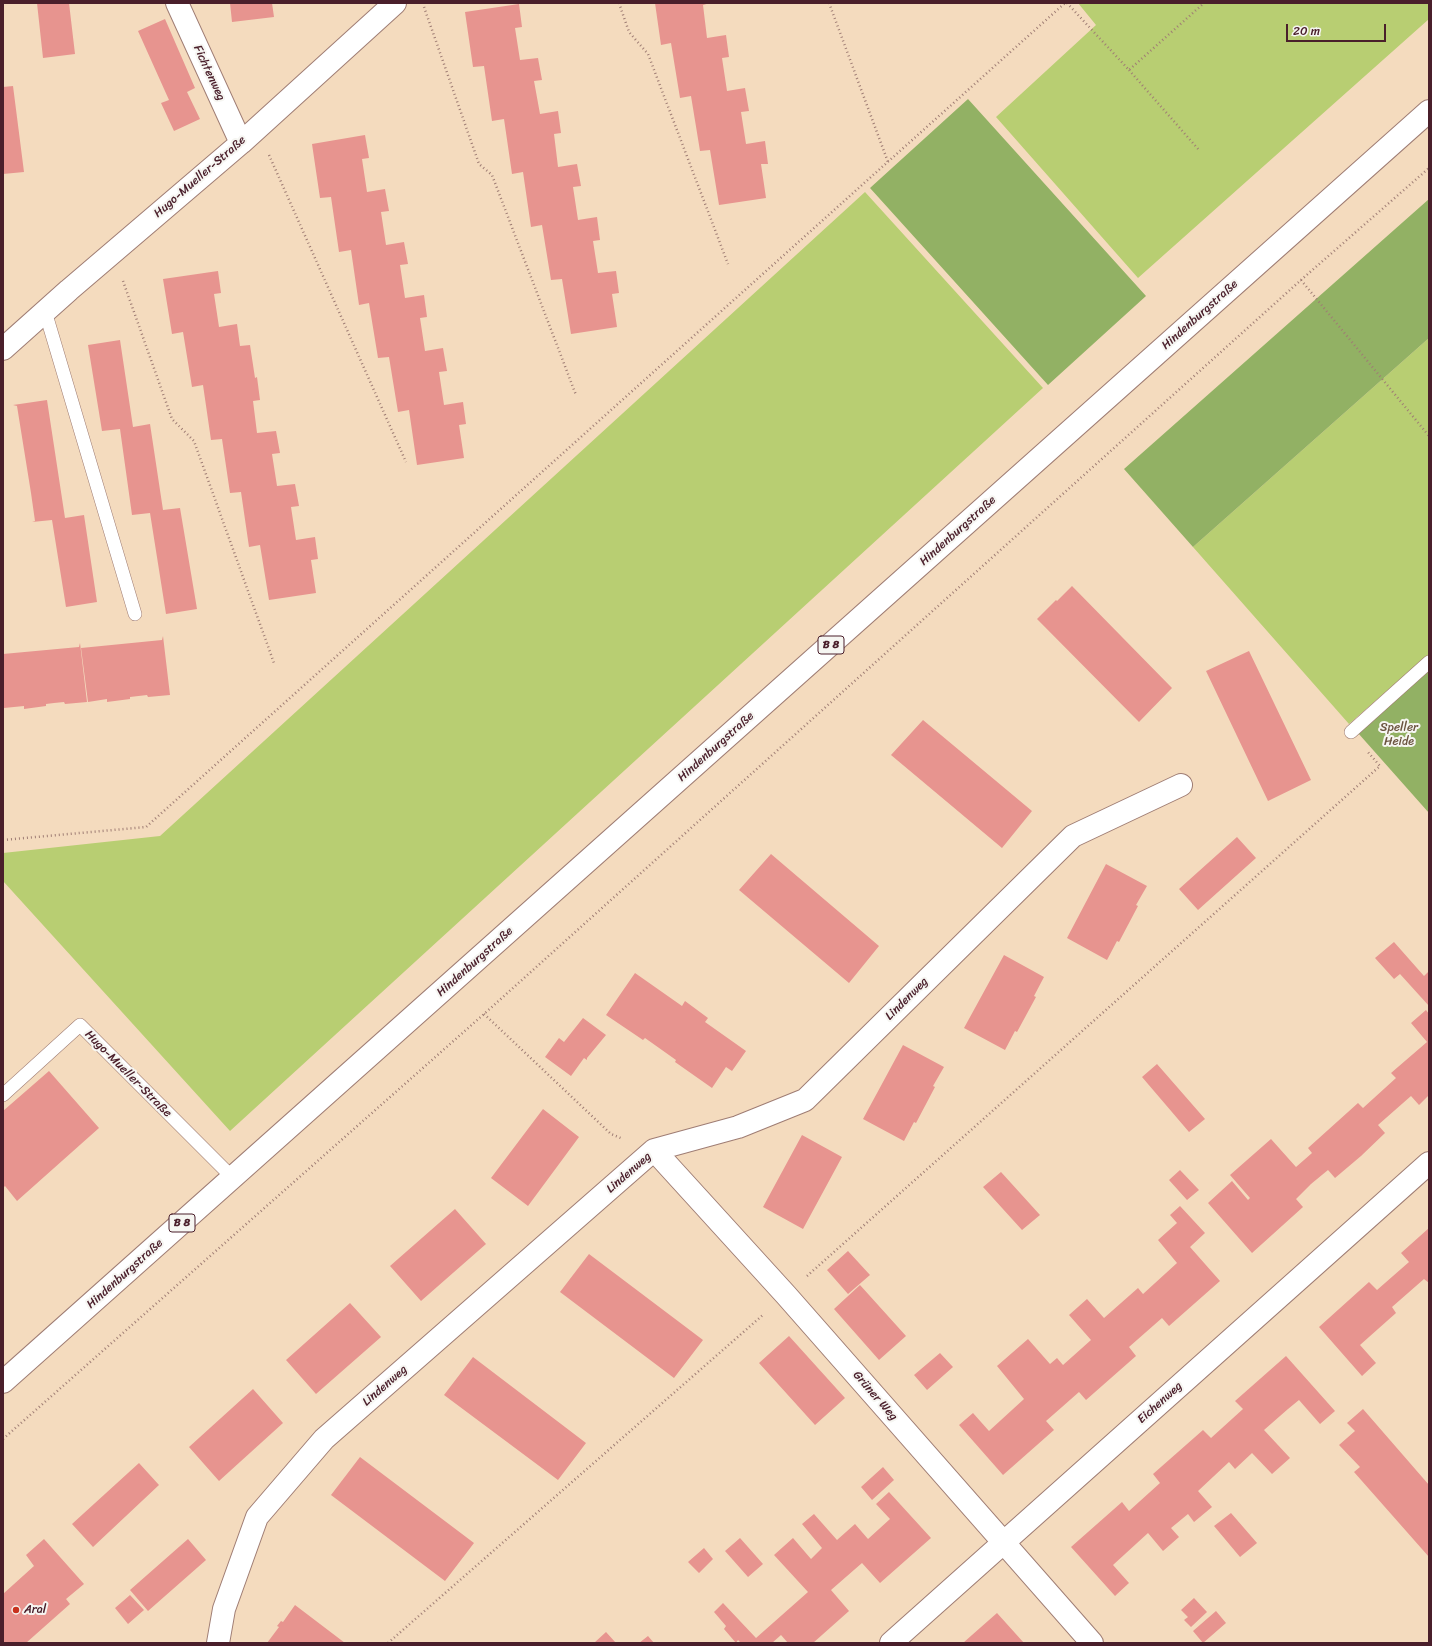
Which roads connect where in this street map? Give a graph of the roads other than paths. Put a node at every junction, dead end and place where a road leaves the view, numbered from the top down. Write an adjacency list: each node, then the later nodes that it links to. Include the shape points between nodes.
1 (177, 3): 4 (street, Fichtenweg)
2 (394, 3): 4 (street, Hugo-Mueller-Straße)
3 (1429, 111): 14 (street, Hindenburgstraße / B 8)
4 (241, 143): 5 (street, Hugo-Mueller-Straße)
5 (45, 311): 6 (street, Hugo-Mueller-Straße); 7 (lane)
6 (3, 349)
7 (135, 614)
8 (1429, 662): 9 (lane)
9 (1351, 732)
10 (1181, 785): 12 (street, Lindenweg, via 1073,836 805,1100 738,1128)
11 (3, 1095): 14 (lane, Hugo-Mueller-Straße, via 80,1025)
12 (654, 1150): 16 (street, Grüner Weg, via 786,1295); 17 (street, Lindenweg, via 324,1439 257,1517 224,1609)
13 (1429, 1163): 16 (street, Eichenweg)
14 (233, 1178): 15 (street, Hindenburgstraße / B 8)
15 (3, 1382)
16 (1004, 1543): 18 (street, Eichenweg); 19 (street, Grüner Weg)
17 (218, 1643)
18 (891, 1643)
19 (1092, 1643)

